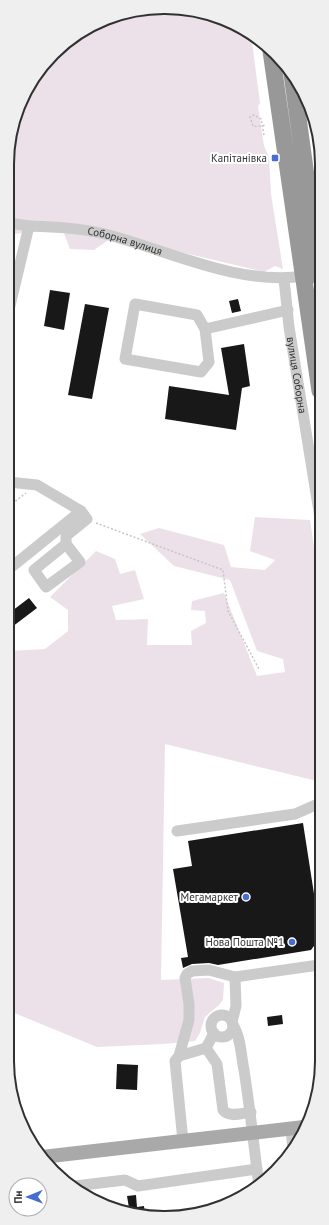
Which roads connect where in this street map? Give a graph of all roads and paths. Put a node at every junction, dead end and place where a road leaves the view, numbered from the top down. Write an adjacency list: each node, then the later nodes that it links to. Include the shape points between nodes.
1 (272, 59): 9 (highway)
2 (294, 87): 8 (highway)
3 (266, 125): 4 (path)
4 (262, 126): 4 (path, via 258,116 250,118 253,126); 5 (path)
5 (264, 135)
6 (14, 224): 7 (street, Соборна вулиця)
7 (29, 226): 10 (street, Соборна вулиця, via 86,230 238,274); 11 (street)
8 (315, 242)
9 (304, 276): 10 (street, Соборна вулиця); 14 (highway)
10 (284, 279): 12 (street, вулиця Соборна)
11 (14, 289)
12 (288, 310): 13 (street); 17 (street, вулиця Соборна)
13 (205, 329): 13 (street, via 197,315 135,304 125,359 201,372 209,362)
14 (315, 355)
15 (14, 483): 16 (street)
16 (37, 485): 18 (path); 19 (street)
17 (315, 486)
18 (14, 502)
19 (84, 515): 20 (street, via 66,536); 21 (street); 22 (path, via 223,570 228,611)
20 (66, 544)
21 (14, 565)
22 (259, 669)
23 (315, 805): 24 (street, via 295,814)
24 (177, 832)
25 (315, 966): 26 (street)
26 (234, 977): 27 (street); 32 (street, via 209,970 192,971 187,974 185,978 189,1020)
27 (235, 993): 28 (street, via 232,1004); 29 (street)
28 (220, 1015): 29 (street, via 227,1016); 30 (street, via 212,1023)
29 (231, 1027): 30 (street, via 221,1036); 33 (street, via 240,1046)
30 (214, 1033): 31 (street)
31 (206, 1048): 32 (street); 33 (street, via 217,1064 223,1110 229,1115)
32 (179, 1056): 36 (street, via 174,1068)
33 (250, 1112): 35 (street)
34 (297, 1128): 35 (main road)
35 (253, 1134): 36 (main road); 38 (street)
36 (183, 1141): 37 (main road)
37 (48, 1156)
38 (257, 1169): 39 (street); 40 (street, via 138,1186 125,1180)
39 (258, 1178)
40 (80, 1185)

